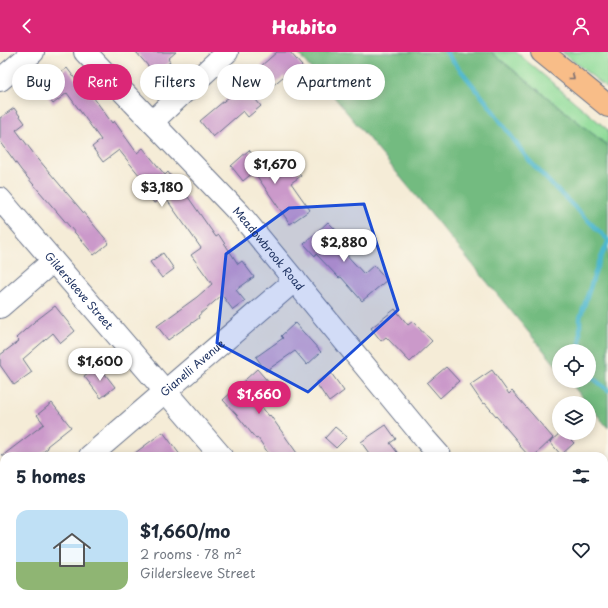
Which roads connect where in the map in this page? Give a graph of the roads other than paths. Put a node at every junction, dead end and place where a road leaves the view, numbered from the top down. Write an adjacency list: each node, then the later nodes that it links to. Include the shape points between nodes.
1 (33, 52): 5 (street)
2 (85, 52): 7 (street, Meadowbrook Road)
3 (227, 52): 7 (street)
4 (542, 52): 6 (highway, one-way to 6)
5 (0, 80)
6 (608, 106)
7 (152, 122): 10 (street, Meadowbrook Road, via 240,214)
8 (0, 199): 9 (street, Gildersleeve Street)
9 (54, 261): 11 (street); 12 (street, Gildersleeve Street)
10 (295, 280): 12 (street, Gianelli Avenue); 15 (street, Meadowbrook Road)
11 (0, 307)
12 (165, 391): 13 (street, Gianelli Avenue); 14 (street, Gildersleeve Street)
13 (95, 452)
14 (218, 452)
15 (436, 452)

